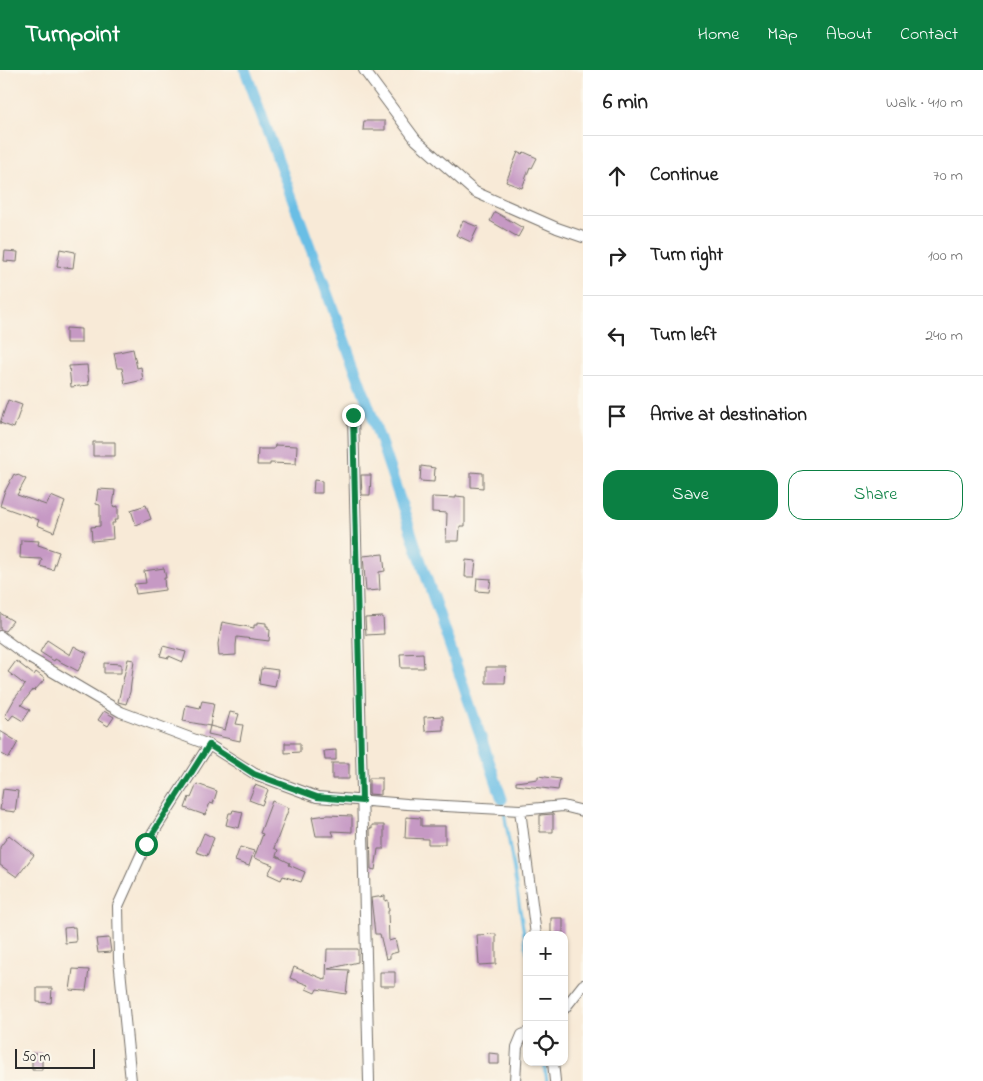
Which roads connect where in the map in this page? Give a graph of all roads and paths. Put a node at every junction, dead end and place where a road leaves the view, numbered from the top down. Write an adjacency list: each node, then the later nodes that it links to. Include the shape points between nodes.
1 (364, 70): 2 (street, via 416,140 475,192)
2 (583, 237)
3 (353, 415): 6 (street)
4 (0, 636): 5 (street, via 28,657 121,712)
5 (209, 745): 6 (street, via 254,774 317,797); 14 (street, via 146,844 118,906 119,959)
6 (362, 801): 7 (street); 15 (street)
7 (520, 810): 8 (street, via 563,806); 9 (street)
8 (583, 811)
9 (535, 931)
10 (583, 985): 11 (street)
11 (568, 1004)
12 (523, 1035): 16 (street, via 516,1047)
13 (553, 1066): 17 (street)
14 (131, 1081)
15 (369, 1081)
16 (515, 1081)
17 (555, 1081)

